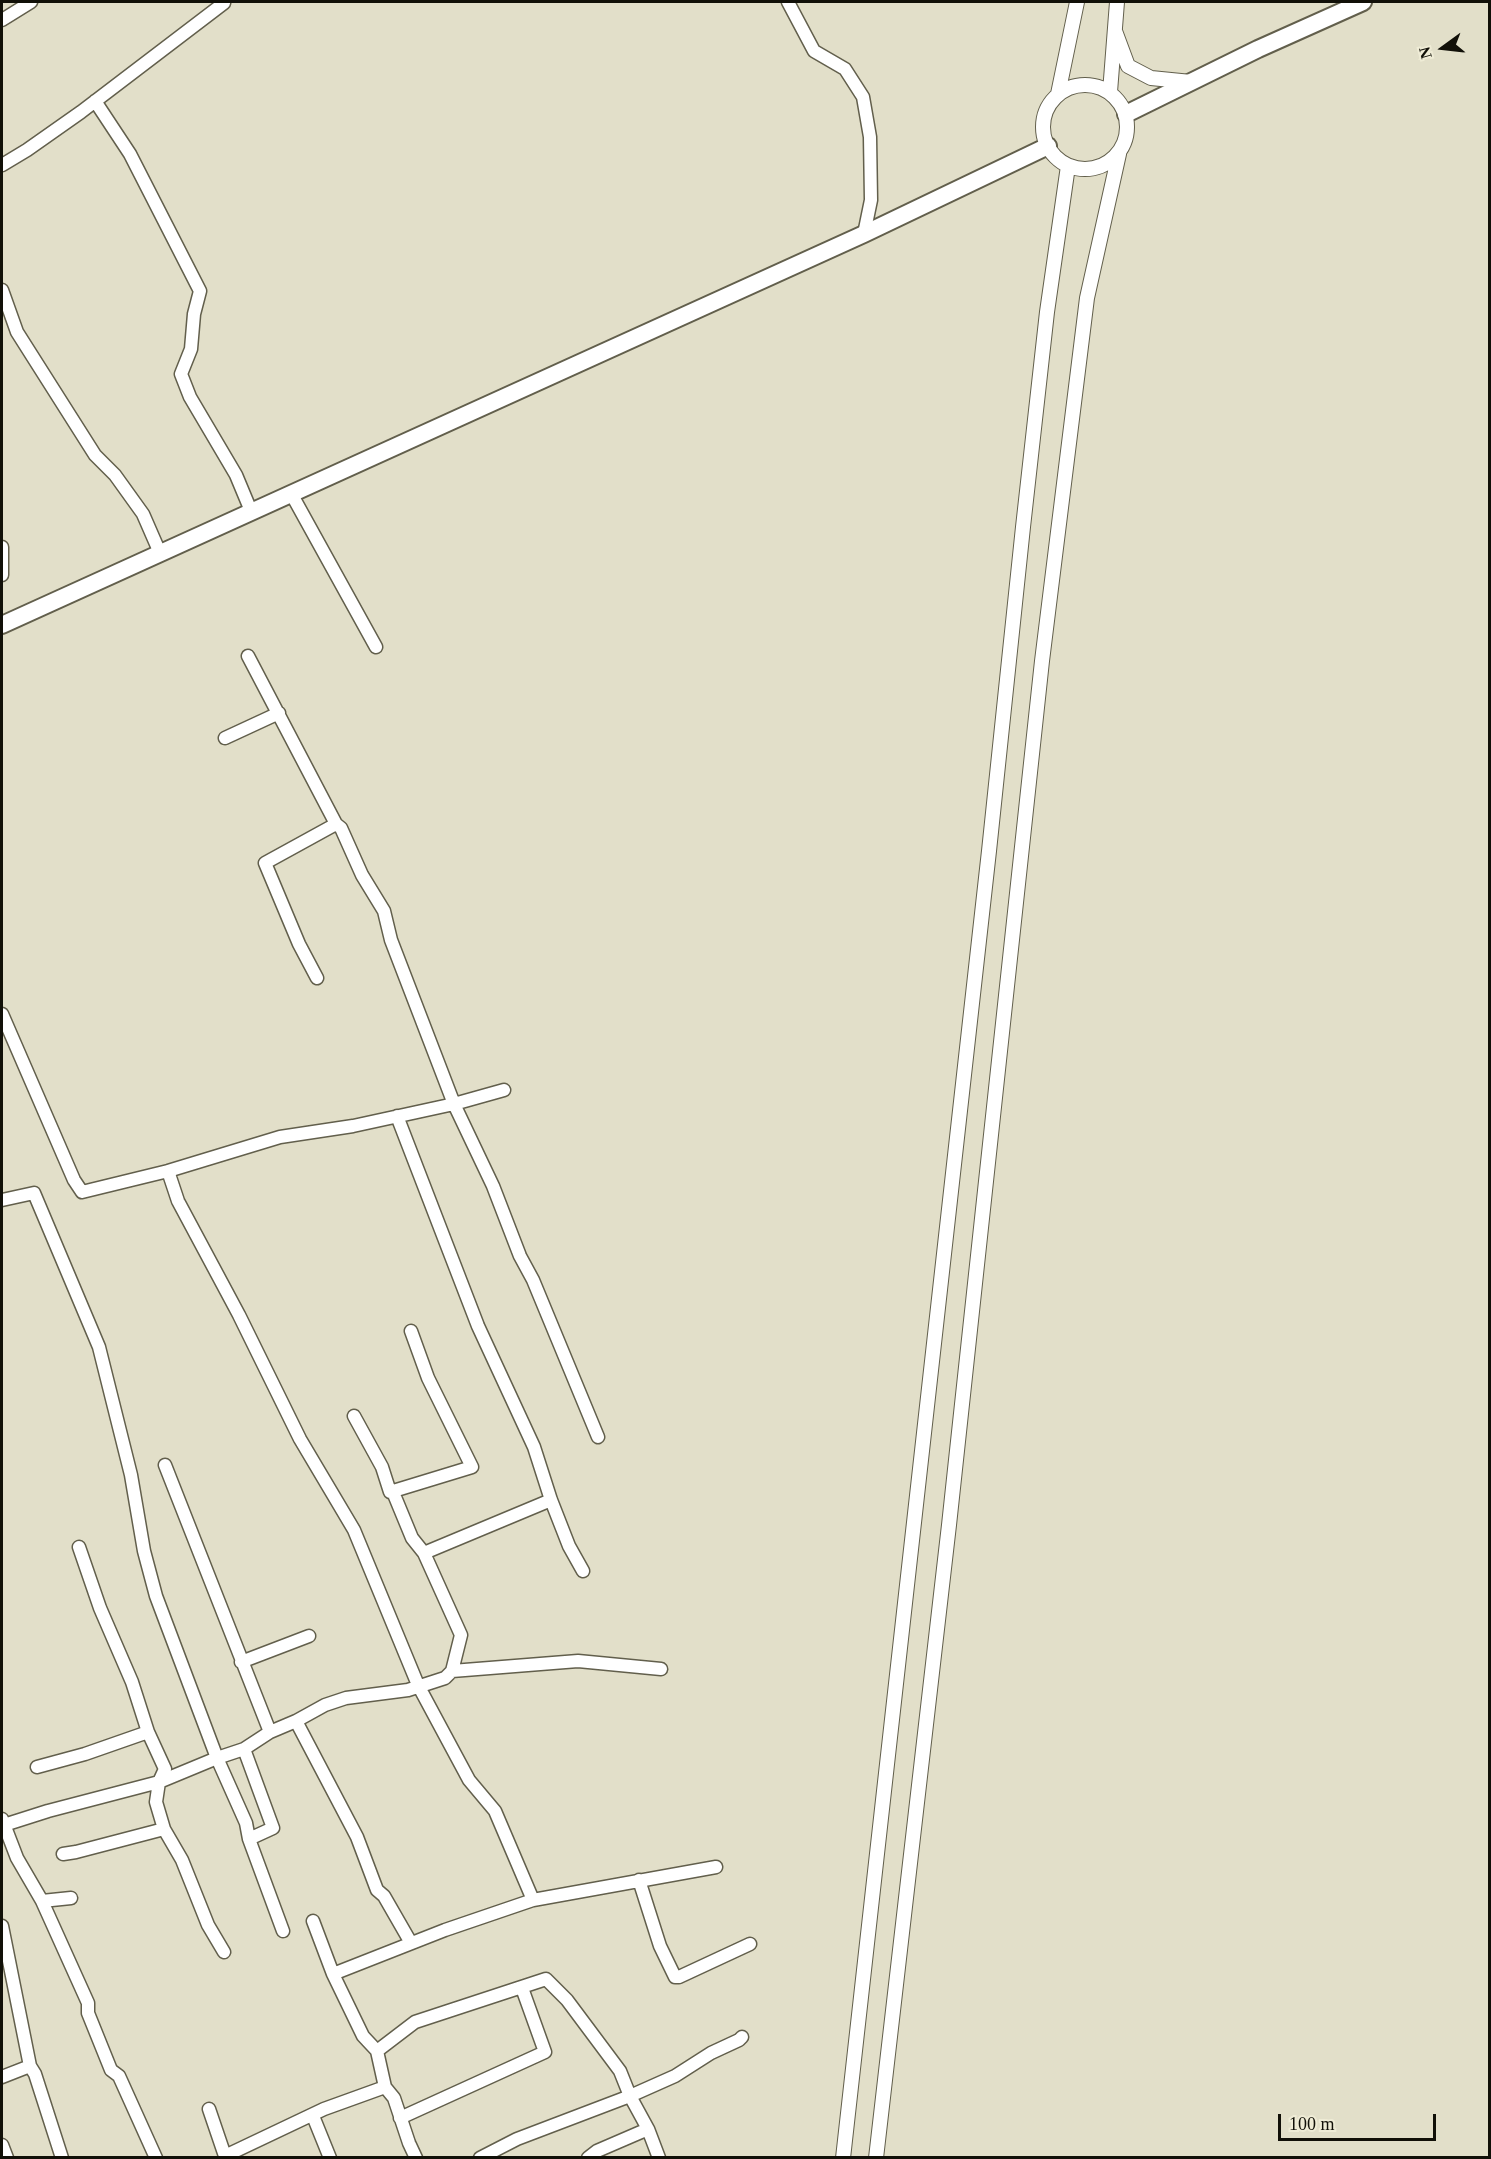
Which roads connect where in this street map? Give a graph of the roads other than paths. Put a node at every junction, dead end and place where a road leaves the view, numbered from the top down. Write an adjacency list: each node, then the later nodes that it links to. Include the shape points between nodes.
1 (31, 2): 7 (street)
2 (225, 2): 12 (street)
3 (788, 2): 18 (street, via 814,51 845,69 863,97 870,138 871,200)
4 (1077, 2): 11 (street)
5 (1118, 2): 8 (street)
6 (1363, 2): 9 (main road)
7 (2, 17)
8 (1115, 31): 9 (street, via 1128,66 1151,78); 10 (street)
9 (1191, 82): 13 (main road)
10 (1110, 92): 11 (street, via 1083,84); 13 (street)
11 (1058, 94): 14 (street, via 1048,105 1044,119 1043,133)
12 (95, 101): 16 (street); 21 (street, via 130,154 200,291 191,349 181,374 190,397 236,475)
13 (1126, 114): 15 (street, via 1128,128)
14 (1048, 146): 17 (street); 18 (main road)
15 (1119, 154): 17 (street, via 1096,168); 97 (street, via 1087,298 1046,626 948,1536)
16 (2, 165)
17 (1068, 166): 96 (street, via 1047,312)
18 (864, 234): 20 (main road)
19 (2, 290): 23 (street, via 17,332 95,455 143,514)
20 (292, 495): 21 (main road); 26 (street)
21 (251, 512): 23 (main road)
22 (2, 547): 24 (street)
23 (160, 553): 25 (main road)
24 (2, 575)
25 (2, 625)
26 (376, 647)
27 (248, 656): 28 (street)
28 (279, 713): 29 (street); 30 (street)
29 (225, 738)
30 (336, 824): 31 (street, via 266,863); 34 (street, via 384,911 391,940)
31 (317, 978)
32 (2, 1014): 36 (street, via 82,1191)
33 (504, 1090): 34 (street)
34 (454, 1104): 35 (street); 40 (street, via 493,1186)
35 (397, 1116): 36 (street, via 280,1137); 43 (street, via 478,1326 534,1447)
36 (168, 1171): 51 (street, via 178,1201 300,1439 354,1530)
37 (2, 1200): 56 (street, via 34,1193 99,1347 156,1596)
38 (411, 1331): 42 (street, via 428,1378 472,1467)
39 (354, 1416): 42 (street)
40 (598, 1437)
41 (165, 1465): 48 (street)
42 (393, 1492): 45 (street, via 412,1538)
43 (551, 1500): 45 (street); 46 (street)
44 (78, 1547): 53 (street)
45 (424, 1553): 50 (street, via 461,1635)
46 (583, 1571)
47 (309, 1636): 48 (street)
48 (241, 1662): 54 (street)
49 (661, 1669): 50 (street, via 578,1661)
50 (452, 1671): 51 (street, via 445,1678)
51 (418, 1685): 52 (street, via 408,1690 346,1698); 66 (street, via 469,1780 495,1811)
52 (296, 1721): 54 (street); 71 (street, via 357,1837 377,1890)
53 (148, 1732): 57 (street); 58 (street, via 165,1769)
54 (270, 1732): 55 (street)
55 (243, 1749): 56 (street); 61 (street, via 273,1828)
56 (217, 1758): 58 (street); 61 (street, via 246,1823)
57 (38, 1767)
58 (159, 1782): 59 (street); 60 (street, via 156,1802)
59 (3, 1822): 67 (street, via 16,1858)
60 (164, 1828): 62 (street); 73 (street)
61 (249, 1839): 70 (street)
62 (63, 1854)
63 (716, 1867): 64 (street)
64 (639, 1880): 66 (street); 72 (street, via 660,1946 675,1977)
65 (71, 1898): 67 (street)
66 (533, 1899): 71 (street)
67 (42, 1901): 90 (street, via 88,2003 88,2013 111,2070 119,2076)
68 (313, 1921): 75 (street)
69 (2, 1926): 74 (street)
70 (283, 1931)
71 (411, 1943): 75 (street)
72 (750, 1944)
73 (224, 1952)
74 (5, 1965): 79 (street)
75 (333, 1974): 78 (street, via 363,2036)
76 (522, 1988): 78 (street, via 415,2022); 82 (street, via 546,1979 567,2000 620,2072); 85 (street, via 545,2052)
77 (742, 2037): 82 (street, via 675,2076)
78 (377, 2051): 81 (street)
79 (30, 2066): 80 (street); 89 (street)
80 (2, 2077)
81 (385, 2086): 84 (street); 85 (street, via 394,2098)
82 (630, 2096): 86 (street); 93 (street)
83 (209, 2109): 84 (street, via 225,2156)
84 (313, 2116): 91 (street)
85 (400, 2118): 92 (street)
86 (648, 2129): 94 (street); 95 (street)
87 (2, 2145): 88 (street)
88 (7, 2157)
89 (62, 2157)
90 (156, 2157)
91 (330, 2157)
92 (416, 2157)
93 (480, 2157)
94 (590, 2157)
95 (659, 2157)
96 (843, 2157)
97 (876, 2157)

